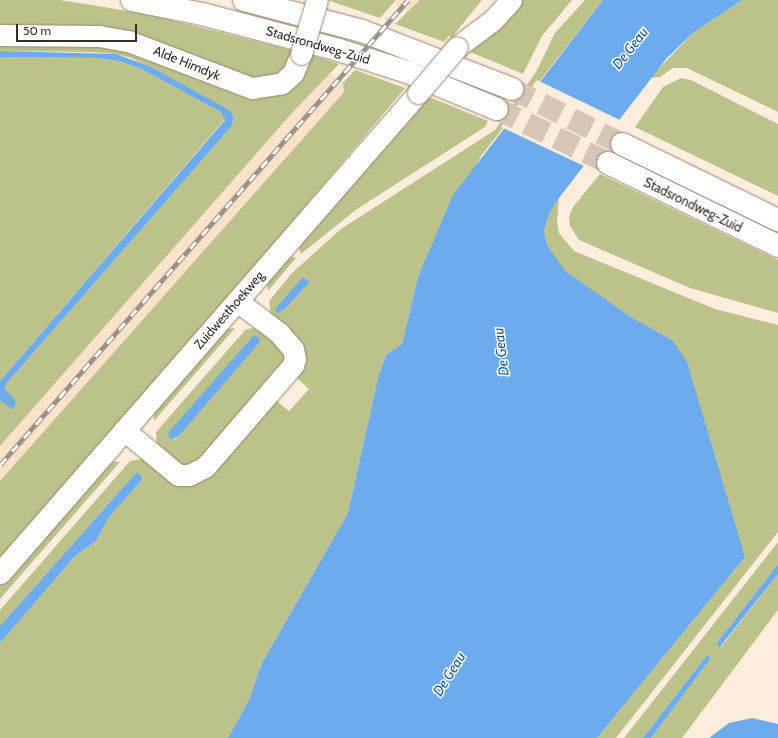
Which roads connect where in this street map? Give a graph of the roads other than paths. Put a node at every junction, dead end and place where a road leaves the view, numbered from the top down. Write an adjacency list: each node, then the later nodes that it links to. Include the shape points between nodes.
1 (132, 0): 9 (highway, Stadsrondweg-Zuid, via 202,14 339,50 410,73)
2 (244, 0): 8 (highway, Stadsrondweg-Zuid, via 362,32)
3 (317, 0): 6 (street, Alde Himdyk, bridge, via 301,54 292,73 282,83 252,88 128,41 99,36)
4 (492, 0): 7 (street, Zuidwesthoekweg)
5 (511, 0): 7 (street, Zuidwesthoekweg, via 493,20)
6 (0, 35)
7 (457, 46): 14 (street, Zuidwesthoekweg, bridge)
8 (512, 89)
9 (497, 109)
10 (622, 144): 12 (highway, Stadsrondweg-Zuid)
11 (608, 163): 13 (highway, Stadsrondweg-Zuid)
12 (778, 220)
13 (778, 246)
14 (237, 301): 15 (street, Zuidwesthoekweg); 15 (street, via 289,343 295,359 293,366 205,467 189,475 178,475)
15 (124, 430): 16 (street, Zuidwesthoekweg)
16 (0, 573)

